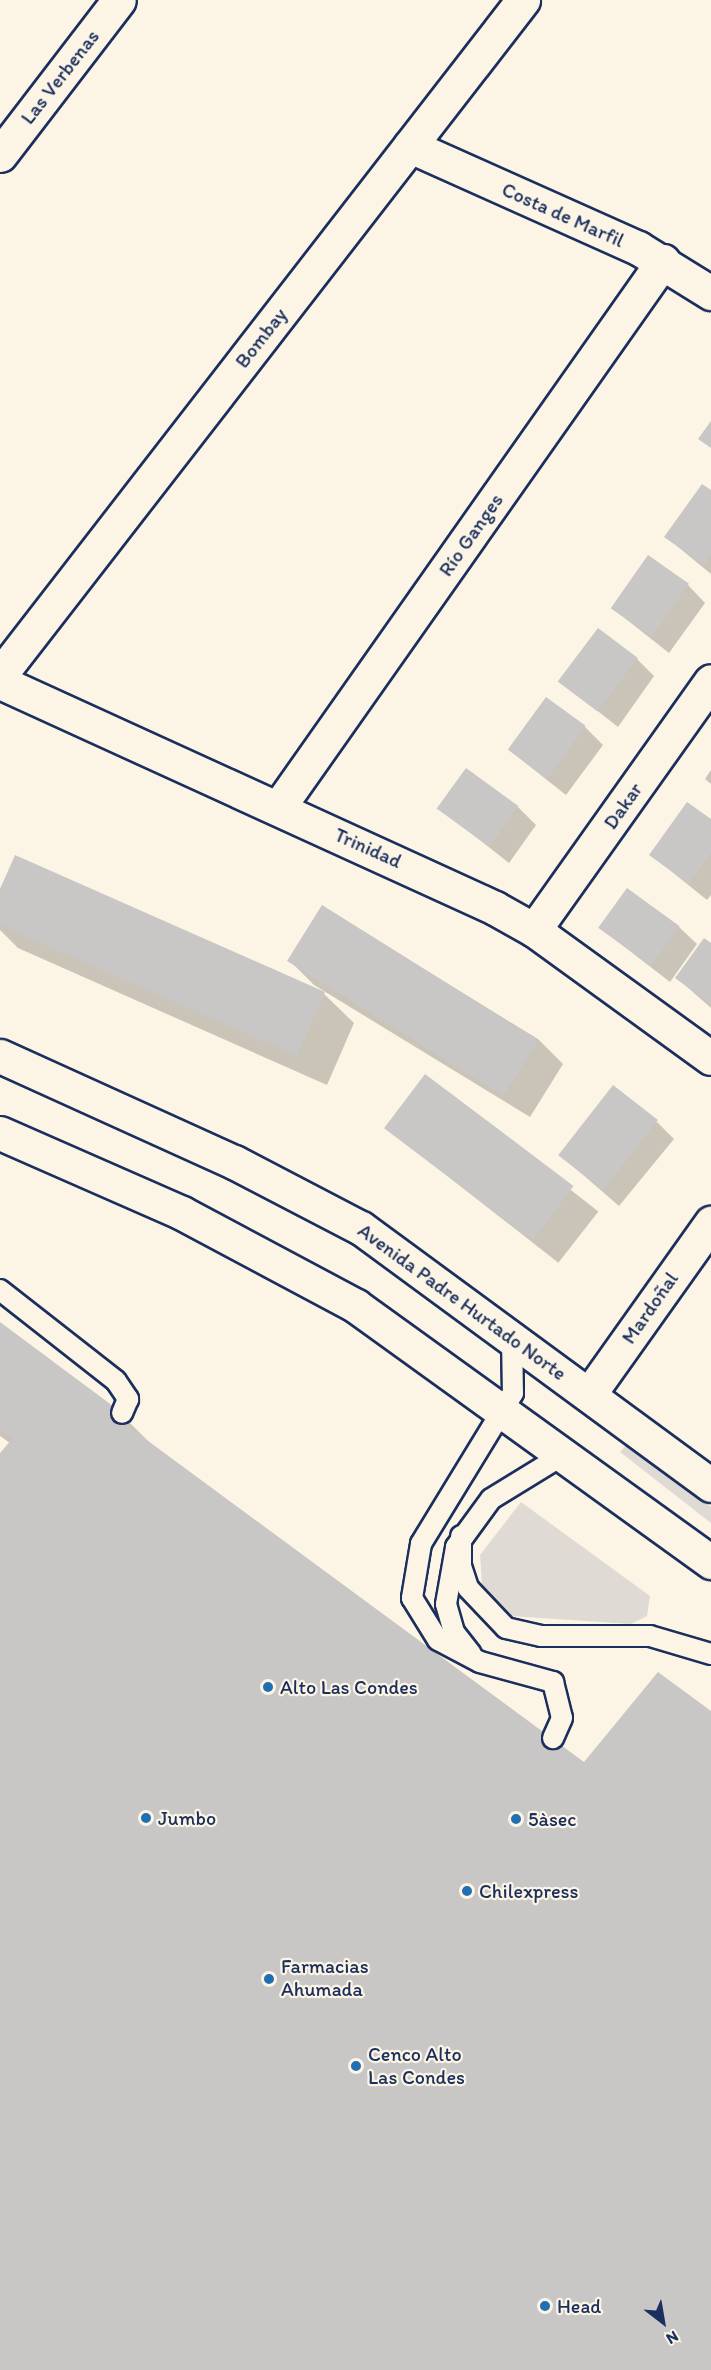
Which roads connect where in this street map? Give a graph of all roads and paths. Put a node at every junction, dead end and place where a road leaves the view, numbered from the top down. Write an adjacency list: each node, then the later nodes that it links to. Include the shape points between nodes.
1 (119, 0): 4 (street, Las Verbenas)
2 (523, 0): 3 (street, Bombay)
3 (410, 146): 5 (street, Costa de Marfil); 7 (street, Bombay)
4 (0, 155)
5 (663, 261): 6 (street, Costa de Marfil); 10 (street, Río Ganges)
6 (711, 293)
7 (0, 675)
8 (711, 681): 11 (street, Dakar)
9 (0, 682): 10 (street, Trinidad)
10 (278, 807): 11 (street, Trinidad)
11 (534, 930): 12 (street, Trinidad)
12 (711, 1058)
13 (8, 1064): 17 (street, Avenida Padre Hurtado Norte, via 337,1214)
14 (0, 1133): 19 (street, via 275,1260 391,1327)
15 (711, 1223): 18 (street, Mardoñal)
16 (0, 1290): 20 (lane, via 116,1381 128,1399)
17 (512, 1335): 18 (street, Avenida Padre Hurtado Norte); 19 (lane, via 517,1374)
18 (590, 1394): 22 (street, Avenida Padre Hurtado Norte)
19 (505, 1410): 21 (street); 26 (lane, via 430,1526 411,1584 423,1624 438,1640)
20 (122, 1413)
21 (566, 1453): 23 (lane, via 491,1499); 24 (street)
22 (711, 1485)
23 (461, 1536): 25 (lane, via 461,1566 468,1588 495,1620 516,1632 650,1636); 26 (lane, via 446,1604 454,1632)
24 (711, 1562)
25 (711, 1654)
26 (480, 1662): 27 (lane, via 553,1682 562,1718)
27 (553, 1738)

